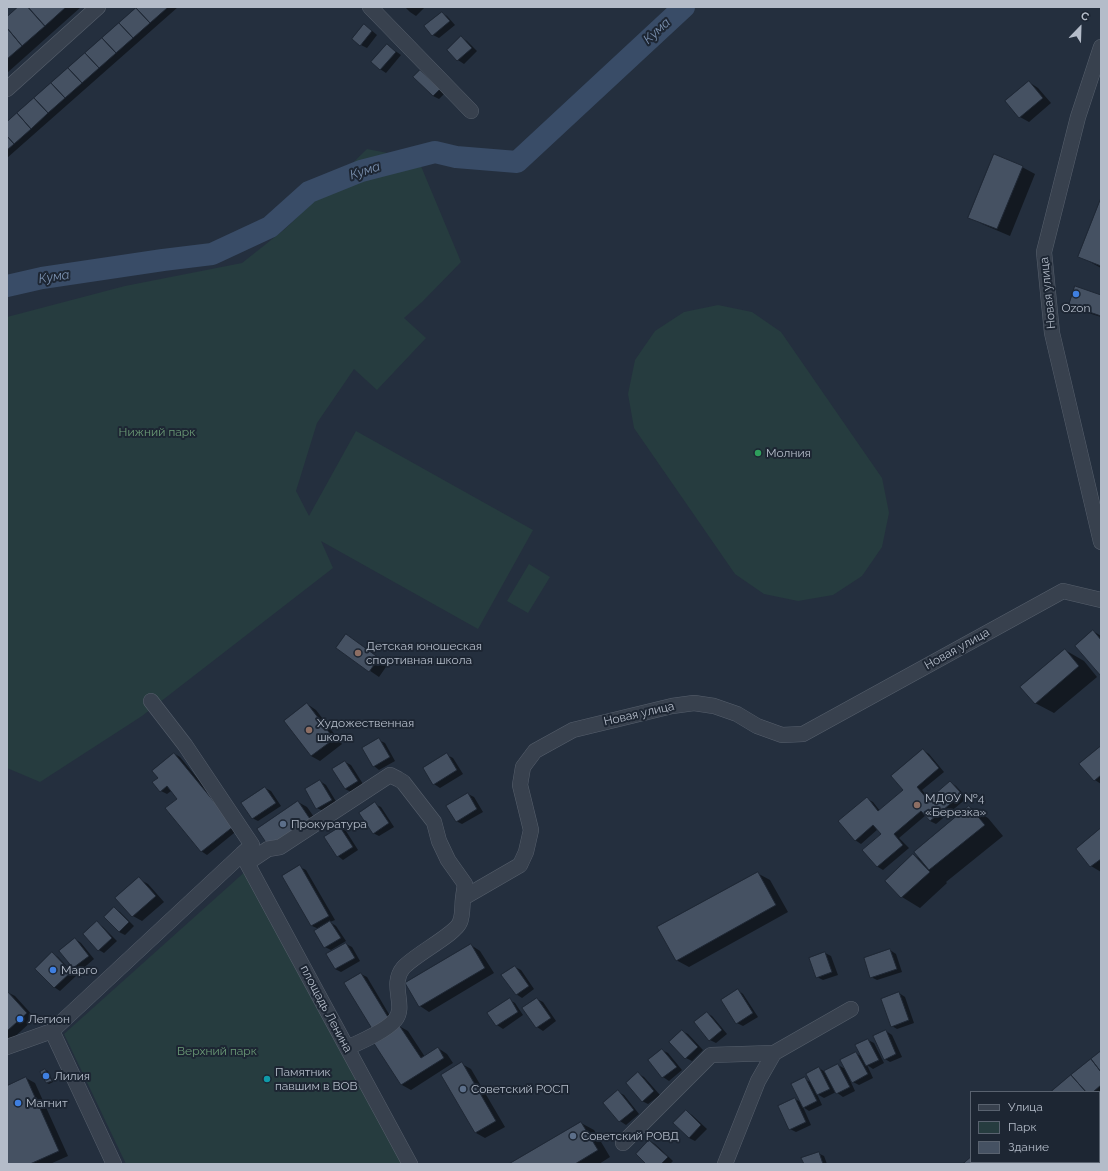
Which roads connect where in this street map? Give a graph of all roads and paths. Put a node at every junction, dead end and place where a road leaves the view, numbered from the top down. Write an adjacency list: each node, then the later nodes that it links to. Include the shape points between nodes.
1 (98, 7): 4 (street)
2 (370, 7): 5 (street)
3 (1101, 47): 6 (street, Новая улица, via 1078,116 1044,252 1052,333)
4 (7, 88)
5 (471, 111)
6 (1101, 542)
7 (1101, 600): 10 (street, Новая улица, via 1063,590 803,734 782,735 757,726 737,714 714,706 694,703 573,730 535,752 524,767 520,785 532,830 520,865)
8 (151, 701): 9 (street, via 185,745 252,845)
9 (245, 858): 10 (street, via 280,847 390,775 403,782 434,822 448,860 465,884); 12 (street); 14 (street, площадь Ленина)
10 (463, 898): 14 (street, via 458,928 427,949 399,974 397,981 400,1012 396,1019 368,1038)
11 (851, 1009): 15 (street)
12 (52, 1031): 13 (street); 17 (street)
13 (7, 1047)
14 (347, 1048): 18 (street, площадь Ленина)
15 (774, 1053): 16 (street, via 711,1055); 19 (street, via 758,1081)
16 (623, 1143)
17 (114, 1164)
18 (410, 1164)
19 (725, 1164)

